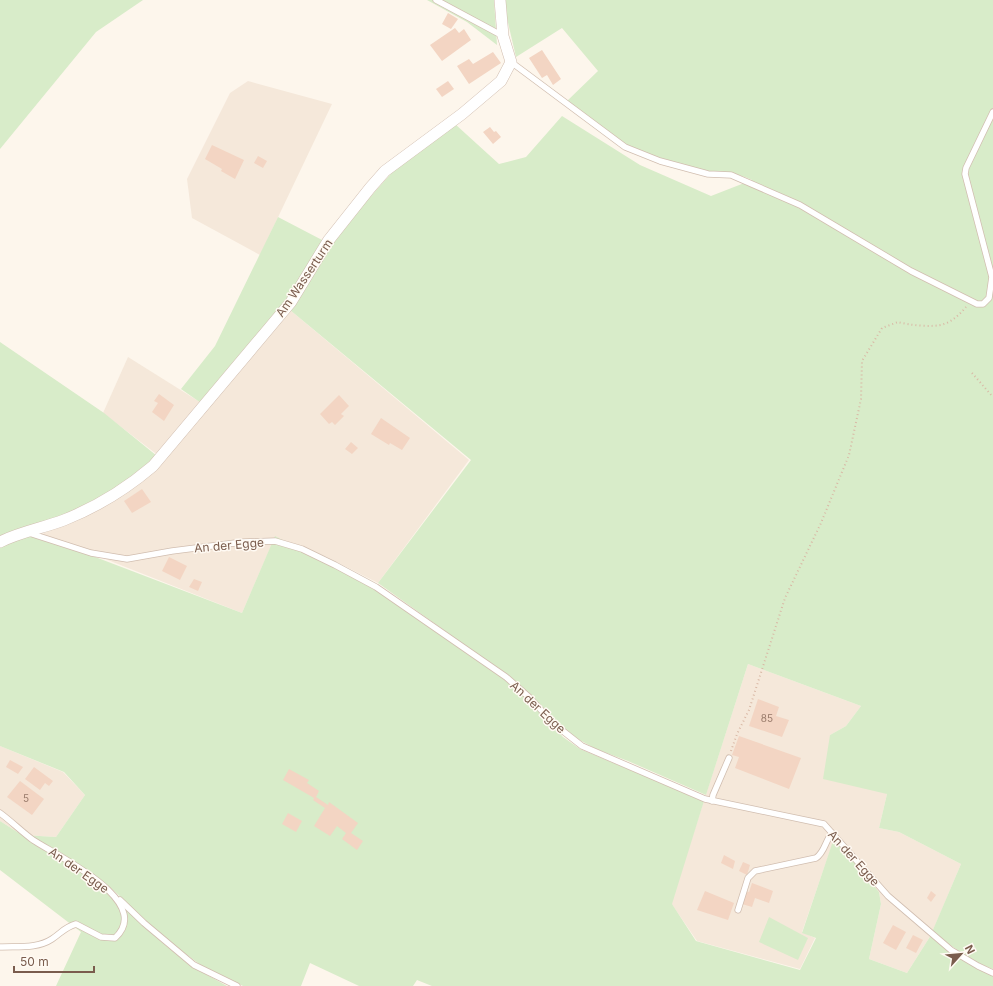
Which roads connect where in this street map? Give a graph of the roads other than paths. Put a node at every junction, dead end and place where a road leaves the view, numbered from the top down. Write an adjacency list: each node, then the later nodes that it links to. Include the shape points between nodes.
1 (436, 0): 3 (lane)
2 (500, 0): 3 (street)
3 (503, 36): 4 (street)
4 (511, 62): 5 (lane, via 625,147 660,161 708,174 731,175 800,205 911,271 977,304 983,304 989,298 992,277 965,174); 6 (street, Am Wasserturm, via 501,81 462,114 385,171 328,241 291,302 153,466 131,485 103,502 64,520)
5 (993, 112)
6 (28, 532): 7 (street, Am Wasserturm); 9 (lane, An der Egge, via 91,554 128,559 243,542 275,541 302,549 376,588 506,677 554,724 582,746)
7 (0, 542)
8 (729, 758): 9 (lane)
9 (712, 801): 11 (lane, An der Egge, via 824,824)
10 (0, 813): 12 (lane, An der Egge, via 33,840)
11 (832, 833): 13 (lane, via 816,858 754,871 748,878); 15 (lane, An der Egge, via 888,896 905,911 951,950)
12 (116, 896): 14 (lane, An der Egge, via 125,919 124,927 115,938 101,937 76,924 67,926 52,939 39,944 27,947); 16 (lane, via 194,964)
13 (738, 910)
14 (0, 947)
15 (993, 973)
16 (237, 986)

